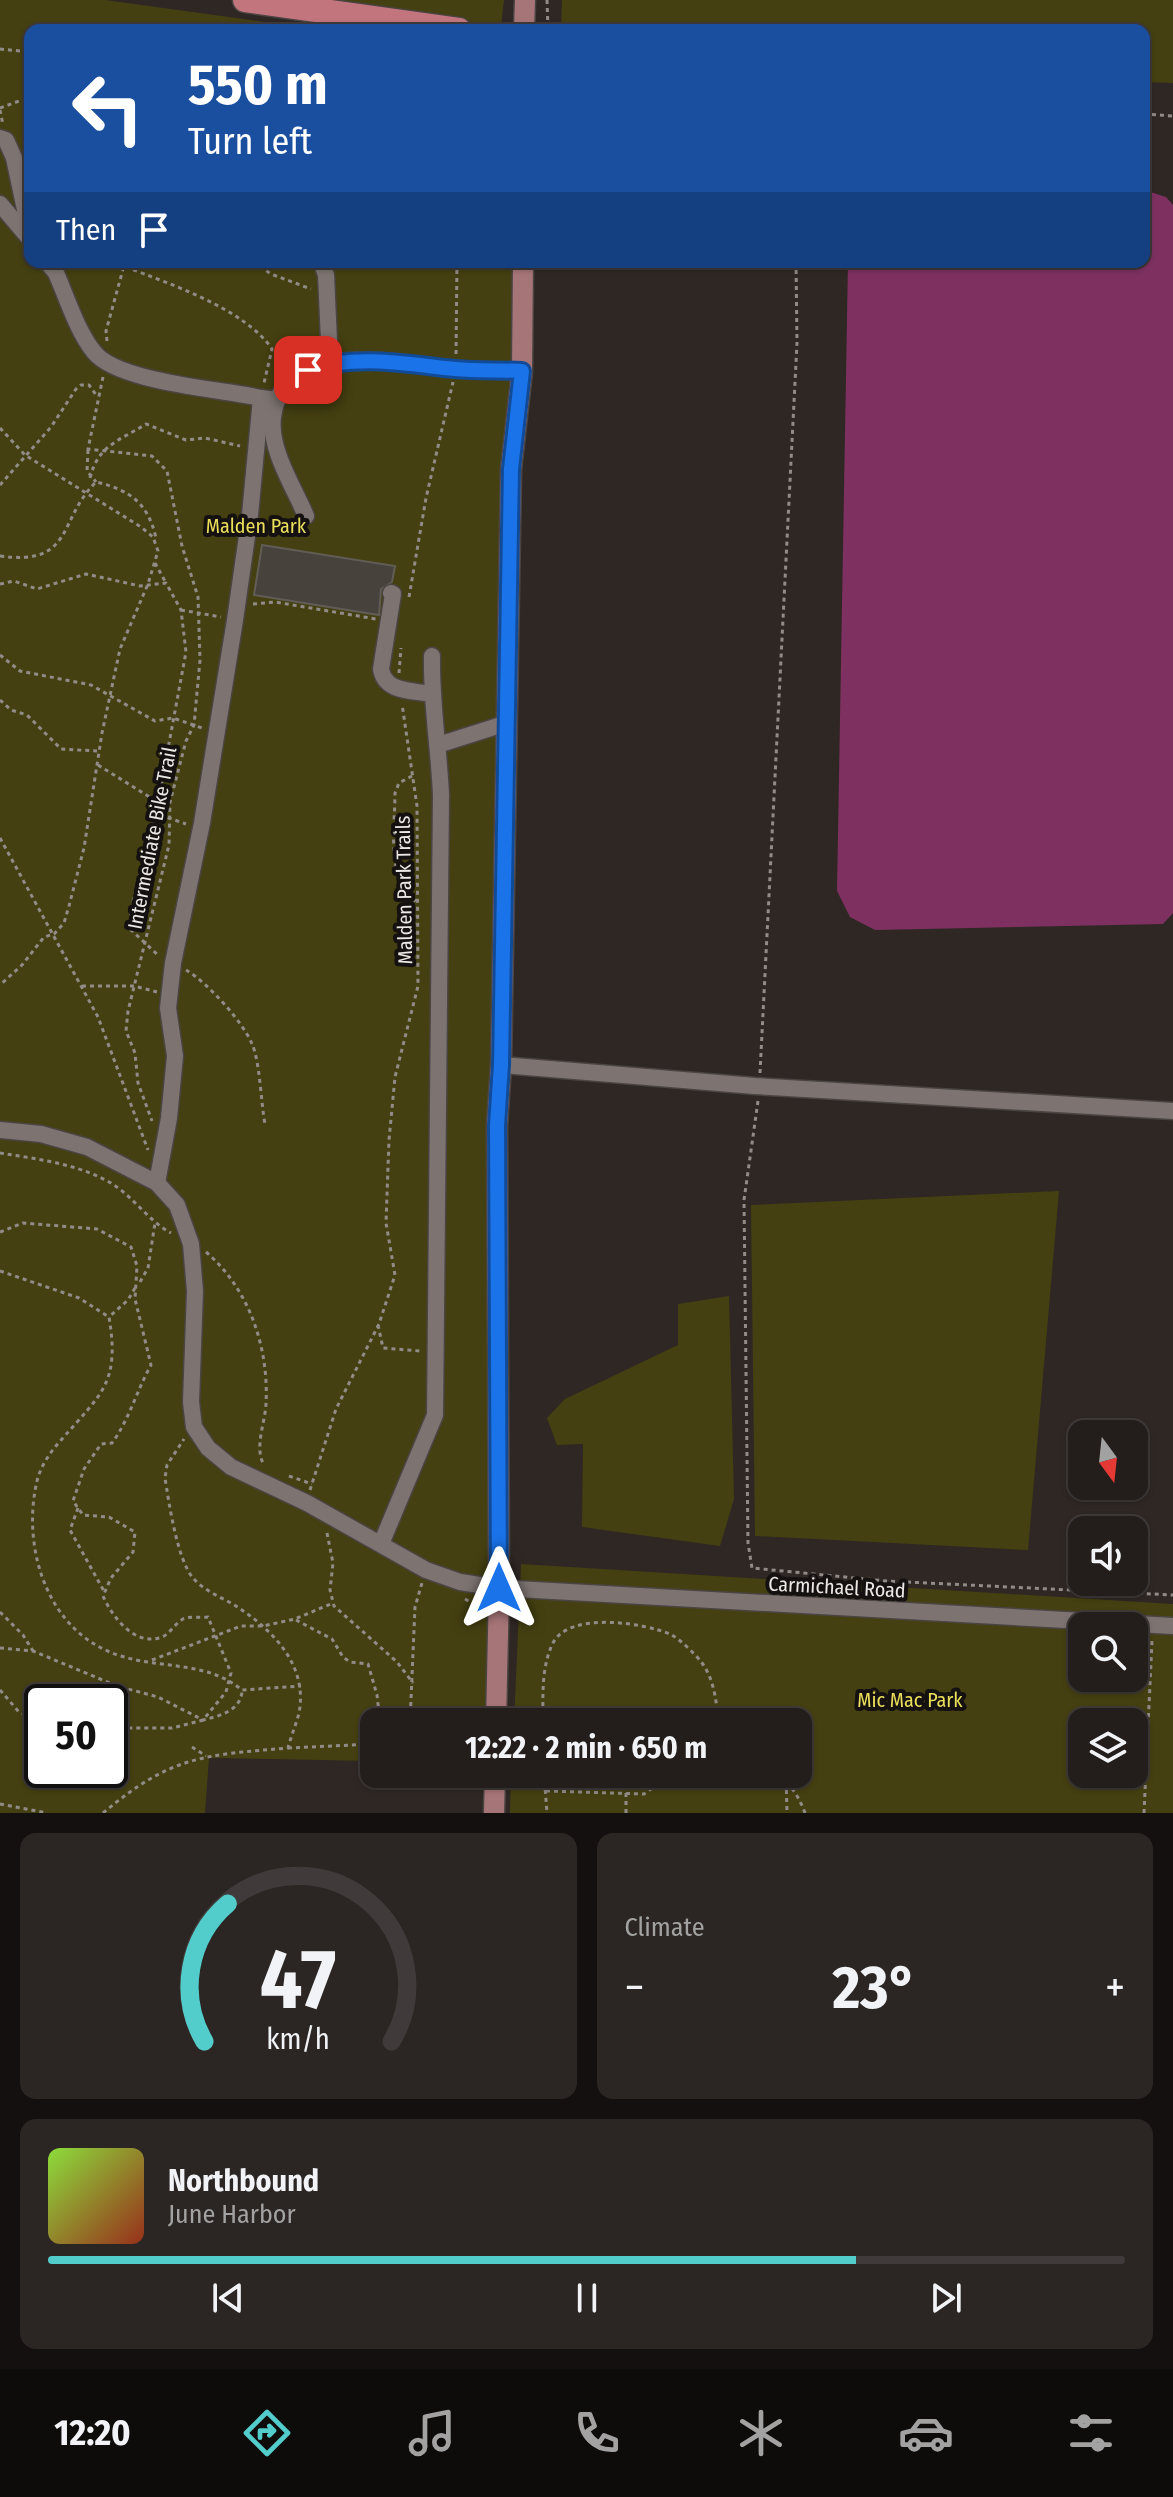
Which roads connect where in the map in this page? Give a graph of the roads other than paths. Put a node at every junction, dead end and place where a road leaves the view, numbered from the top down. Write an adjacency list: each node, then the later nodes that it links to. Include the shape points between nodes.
1 (245, 0): 3 (highway)
2 (525, 0): 4 (main road)
3 (416, 24)
4 (524, 24)
5 (0, 138): 7 (lane, via 14,158)
6 (0, 204): 8 (lane)
7 (24, 205)
8 (24, 233)
9 (52, 268): 14 (lane, via 93,351 106,364 150,378)
10 (323, 268): 12 (lane)
11 (523, 268): 13 (main road)
12 (330, 363): 13 (lane); 14 (lane, via 308,370)
13 (522, 371): 19 (main road, via 511,469)
14 (269, 399): 15 (lane, via 276,446); 24 (lane, via 256,447 217,735 173,963 175,1056)
15 (306, 516)
16 (391, 593): 18 (lane, via 381,669 386,684)
17 (432, 656): 18 (lane)
18 (431, 694): 20 (lane)
19 (507, 723): 20 (lane); 21 (main road)
20 (438, 745): 25 (lane, via 435,1415)
21 (501, 1065): 22 (lane); 26 (main road)
22 (1173, 1111)
23 (0, 1130): 24 (lane, via 66,1140)
24 (157, 1183): 25 (lane, Carmichael Road, via 177,1205 191,1244 194,1427 231,1467)
25 (381, 1544): 26 (lane, Carmichael Road, via 426,1570)
26 (499, 1588): 27 (lane, Carmichael Road); 28 (main road)
27 (1173, 1626)
28 (496, 1708)
29 (495, 1788): 30 (main road)
30 (494, 1813)

